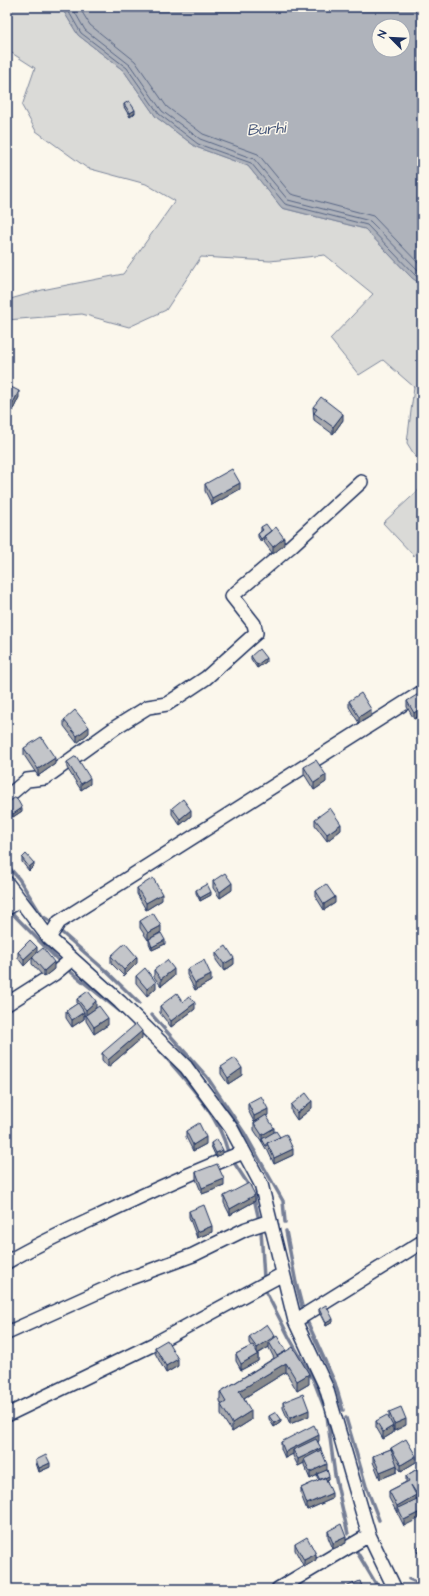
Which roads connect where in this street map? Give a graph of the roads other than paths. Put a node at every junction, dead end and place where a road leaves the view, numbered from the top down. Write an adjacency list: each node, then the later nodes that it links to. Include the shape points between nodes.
1 (360, 482): 3 (street, via 232,596 254,624 256,633 206,678 167,704 148,707 45,778 27,780)
2 (422, 692): 7 (street, via 59,922)
3 (7, 797)
4 (7, 883): 5 (street)
5 (20, 901): 6 (street); 7 (street)
6 (7, 908)
7 (49, 938): 8 (street)
8 (72, 959): 9 (street, via 54,974); 10 (street, via 186,1067 231,1128)
9 (7, 1004)
10 (244, 1152): 11 (street, via 261,1184); 13 (street, via 202,1168 29,1249)
11 (270, 1221): 14 (street); 16 (street, via 246,1229 193,1255 125,1280)
12 (422, 1242): 15 (street)
13 (7, 1262)
14 (283, 1274): 15 (street); 17 (street, via 154,1344)
15 (295, 1321): 18 (street, via 326,1387)
16 (7, 1333)
17 (7, 1415)
18 (369, 1535): 19 (street); 20 (street)
19 (278, 1589)
20 (395, 1589)

